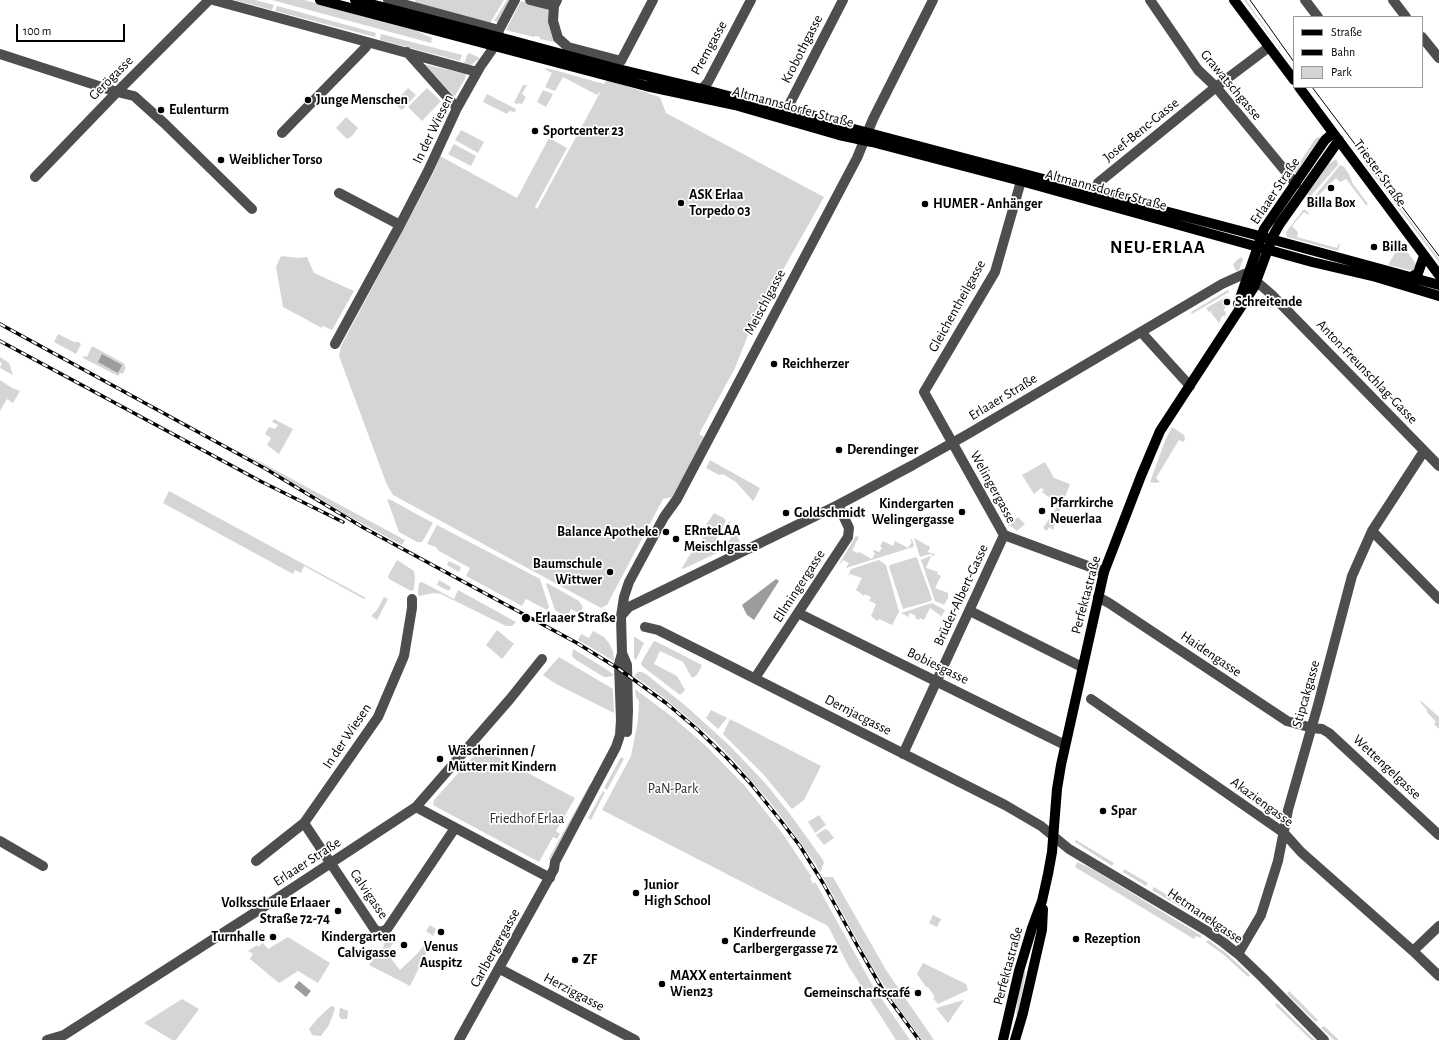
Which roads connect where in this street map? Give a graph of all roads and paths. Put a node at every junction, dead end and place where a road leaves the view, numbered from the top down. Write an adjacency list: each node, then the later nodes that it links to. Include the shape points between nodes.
1 (209, 0): 31 (street, Gerögasse)
2 (213, 0): 21 (street)
3 (320, 0): 19 (main road, Altmannsdorfer Straße)
4 (355, 0): 19 (main road, Altmannsdorfer Straße)
5 (388, 0): 19 (street, Altmannsdorfer Straße)
6 (515, 0): 19 (street, In der Wiesen)
7 (530, 0): 16 (street)
8 (653, 0): 16 (street, via 621,61 568,47 558,38 553,21)
9 (750, 0): 30 (street, Premgasse)
10 (844, 0): 33 (street, Krobothgasse)
11 (933, 0): 35 (street, Meischlgasse)
12 (1150, 0): 28 (street, Grawatschgasse, via 1198,70)
13 (1234, 0): 22 (main road)
14 (1305, 0): 17 (street)
15 (1393, 0): 18 (street)
16 (553, 2)
17 (1317, 16)
18 (1405, 16)
19 (497, 38): 26 (street, In der Wiesen); 30 (main road, Altmannsdorfer Straße); 35 (main road, Altmannsdorfer Straße, via 646,86 735,105 839,135)
20 (1423, 38): 25 (street)
21 (367, 42): 23 (street); 34 (street, via 366,47)
22 (1269, 47): 27 (main road); 28 (street, Josef-Benc-Gasse)
23 (407, 52): 26 (street); 32 (street)
24 (0, 54): 31 (street)
25 (1439, 58)
26 (477, 72): 32 (street, In der Wiesen)
27 (1293, 79)
28 (1216, 87): 39 (street, Grawatschgasse); 41 (street, Josef-Benc-Gasse, via 1098,184)
29 (1300, 88): 36 (main road, Triester Straße)
30 (702, 89): 33 (main road, Altmannsdorfer Straße)
31 (117, 92): 37 (street, Gerögasse); 42 (street, via 134,96)
32 (457, 108): 43 (street, In der Wiesen)
33 (788, 112): 35 (main road, Altmannsdorfer Straße)
34 (282, 133)
35 (866, 136): 38 (main road, Altmannsdorfer Straße); 68 (street, Meischlgasse, via 857,158 680,492 636,566 625,591)
36 (1336, 136): 39 (main road, Erlaaer Straße, via 1326,140); 44 (main road, Erlaaer Straße, via 1279,225); 45 (main road, Triester Straße)
37 (35, 177)
38 (1022, 177): 41 (main road, Altmannsdorfer Straße); 56 (street, Gleichentheilgasse, via 995,272 924,392)
39 (1296, 184): 44 (main road, Erlaaer Straße, via 1267,224)
40 (339, 192): 43 (street)
41 (1094, 197): 44 (main road, Altmannsdorfer Straße)
42 (252, 209)
43 (400, 225): 54 (street, In der Wiesen)
44 (1264, 243): 46 (main road, Erlaaer Straße); 48 (main road, Altmannsdorfer Straße); 49 (main road, Erlaaer Straße); 51 (main road, Altmannsdorfer Straße, via 1323,265 1376,277)
45 (1424, 256): 47 (main road, Triester Straße); 48 (main road, via 1418,273)
46 (1250, 273): 52 (main road, Perfektastraße); 53 (street, Erlaaer Straße, via 1222,284)
47 (1439, 276)
48 (1411, 277): 50 (main road, Altmannsdorfer Straße)
49 (1257, 282): 52 (main road, Perfektastraße); 57 (street, Anton-Freunschlag-Gasse)
50 (1439, 285)
51 (1439, 296)
52 (1230, 323): 55 (main road, Perfektastraße)
53 (1141, 332): 55 (street); 56 (street, Erlaaer Straße)
54 (335, 344)
55 (1190, 386): 62 (main road, Perfektastraße, via 1156,440)
56 (952, 443): 59 (street, Erlaaer Straße); 61 (street, Welingergasse)
57 (1424, 451): 58 (street, Anton-Freunschlag-Gasse); 60 (street, Stipcakgasse)
58 (1439, 466)
59 (838, 505): 67 (street, Ellmingergasse, via 849,528 848,537); 68 (street, Erlaaer Straße, via 629,607)
60 (1372, 531): 65 (street); 75 (street, Stipcakgasse, via 1352,576)
61 (1004, 535): 62 (street, Welingergasse); 66 (street, Brüder-Albert-Gasse)
62 (1104, 572): 63 (main road, Perfektastraße)
63 (1098, 597): 71 (main road, Perfektastraße); 75 (street, Haidengasse, via 1287,721)
64 (412, 599): 79 (street, In der Wiesen, via 404,656 381,712)
65 (1439, 599)
66 (970, 611): 71 (street); 73 (street, Brüder-Albert-Gasse)
67 (798, 613): 72 (street, Ellmingergasse); 73 (street, Bobiesgasse)
68 (621, 616): 88 (street, Carlbergergasse, via 620,735)
69 (645, 627): 72 (street, Dernjacgasse, via 658,630)
70 (542, 659): 78 (street, Erlaaer Straße)
71 (1082, 667): 76 (main road, Perfektastraße)
72 (755, 678): 77 (street, Dernjacgasse)
73 (937, 681): 76 (street, Bobiesgasse); 77 (street, Brüder-Albert-Gasse)
74 (1091, 699): 81 (street, Akaziengasse)
75 (1312, 728): 81 (street, Stipcakgasse, via 1288,810); 82 (street, Wettengelgasse, via 1322,729 1329,734)
76 (1065, 745): 83 (main road, Perfektastraße, via 1059,777)
77 (903, 754): 83 (street, Dernjacgasse, via 1005,805)
78 (416, 807): 80 (street); 86 (street, Erlaaer Straße)
79 (304, 822): 85 (street, In der Wiesen); 86 (street, Calvigasse)
80 (455, 828): 86 (street, Calvigasse, via 387,929 381,932 375,930); 88 (street)
81 (1284, 833): 91 (street, Akaziengasse, via 1301,852); 92 (street, Stipcakgasse, via 1261,915)
82 (1439, 835)
83 (1054, 836): 89 (main road, Perfektastraße); 92 (street, Hetmanekgasse, via 1069,849 1206,931)
84 (0, 841): 87 (street)
85 (256, 861)
86 (331, 863): 95 (street, Erlaaer Straße, via 64,1035)
87 (43, 866)
88 (552, 873): 93 (street, Carlbergergasse)
89 (1042, 901): 98 (main road, Perfektastraße, via 1019,971); 99 (main road, Perfektastraße, via 1042,930 1024,1009)
90 (1439, 926): 91 (street)
91 (1413, 951): 94 (street, Akaziengasse)
92 (1238, 954): 100 (street, Hetmanekgasse)
93 (500, 969): 96 (street, Carlbergergasse); 97 (street, Herziggasse)
94 (1439, 976)
95 (47, 1040)
96 (460, 1040)
97 (635, 1040)
98 (1003, 1040)
99 (1014, 1040)
100 (1324, 1040)

